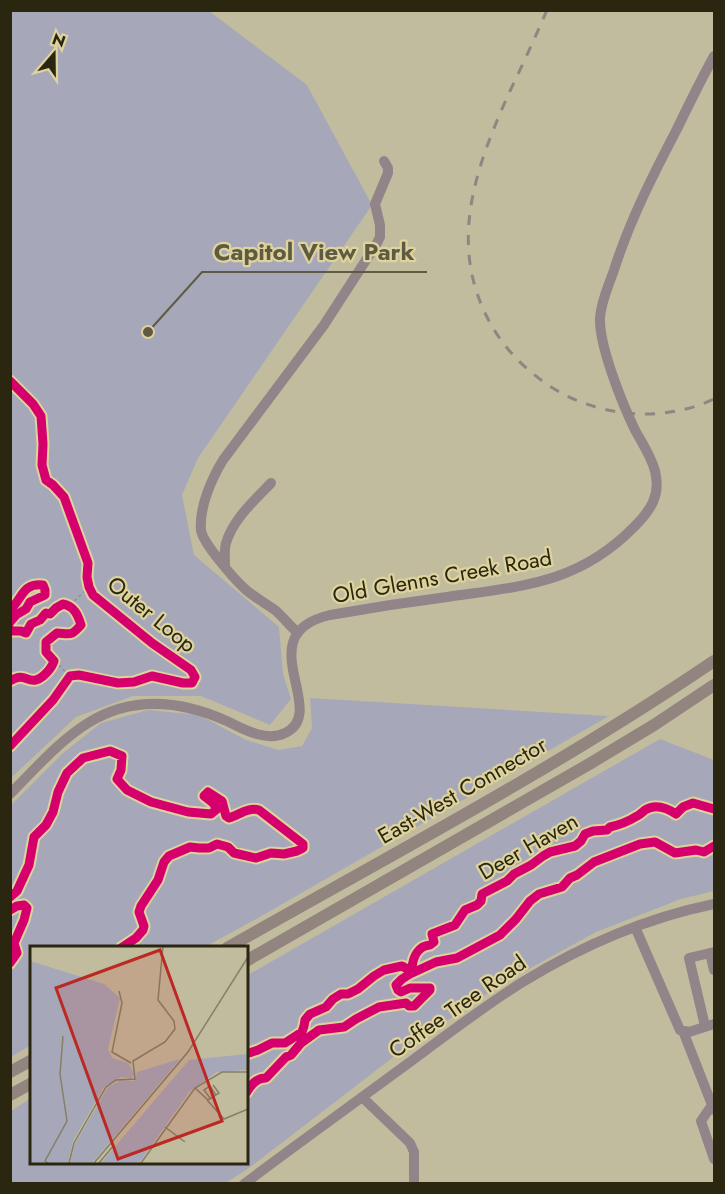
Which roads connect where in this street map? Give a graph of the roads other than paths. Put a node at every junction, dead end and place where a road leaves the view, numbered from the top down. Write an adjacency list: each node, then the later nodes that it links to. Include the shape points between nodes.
1 (714, 56): 5 (street, Old Glenns Creek Road, via 643,195 621,247 600,315 611,368 655,471 656,495 649,510 618,543 560,576 509,588 330,615 311,621)
2 (384, 161): 4 (street, via 388,173 375,204 380,225 377,243 324,325 223,459 207,494 201,530)
3 (271, 483): 4 (street, via 236,522 226,545)
4 (225, 566): 5 (street, via 243,587)
5 (298, 633): 8 (street, via 291,655 300,712 297,724 289,731 266,736 181,706 147,704 124,708 74,733)
6 (714, 662): 11 (main road, East-West Connector, via 558,760)
7 (714, 685): 13 (main road, East-West Connector, via 591,763)
8 (10, 794)
9 (714, 904): 10 (street, Coffee Tree Road)
10 (635, 927): 16 (street); 21 (street, Coffee Tree Road, via 567,957 521,983)
11 (231, 946)
12 (712, 952): 14 (street); 15 (street, via 689,958)
13 (248, 960)
14 (714, 970)
15 (710, 1025): 16 (street)
16 (683, 1031): 22 (street)
17 (30, 1061): 18 (main road)
18 (10, 1072)
19 (30, 1084): 20 (main road)
20 (10, 1095)
21 (362, 1097): 24 (street, Coffee Tree Road); 25 (street, via 410,1143 414,1152)
22 (713, 1108): 23 (street, via 701,1121)
23 (714, 1159)
24 (244, 1184)
25 (414, 1184)

